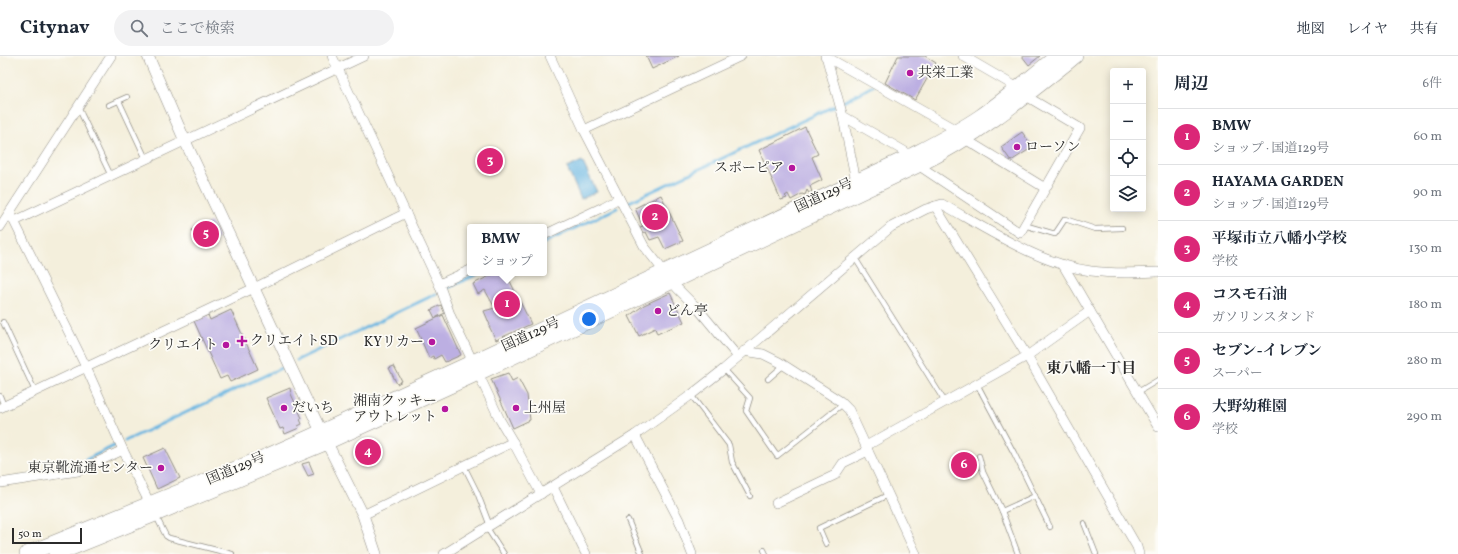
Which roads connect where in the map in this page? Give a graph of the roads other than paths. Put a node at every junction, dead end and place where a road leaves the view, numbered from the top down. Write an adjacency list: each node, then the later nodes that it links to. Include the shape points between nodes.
1 (111, 56): 16 (street)
2 (148, 56): 20 (street)
3 (332, 56): 11 (street)
4 (364, 56): 11 (street)
5 (550, 56): 18 (street)
6 (741, 56): 18 (street)
7 (826, 56): 17 (street); 19 (street)
8 (963, 56): 12 (street)
9 (1057, 56): 12 (highway, 国道129号)
10 (1075, 56): 12 (highway, 国道129号)
11 (338, 68): 20 (street); 28 (street)
12 (1022, 92): 19 (highway, 国道129号, via 1005,113); 25 (street, via 1080,128)
13 (127, 97): 14 (lane)
14 (119, 101): 15 (lane); 21 (lane)
15 (109, 105)
16 (78, 107): 23 (lane); 29 (street)
17 (843, 116): 22 (street, via 904,151); 24 (street)
18 (584, 130): 26 (street)
19 (962, 135): 22 (highway, 国道129号); 25 (street)
20 (185, 142): 21 (street); 40 (street)
21 (147, 159): 23 (street)
22 (915, 161): 24 (highway, 国道129号); 30 (street, via 1020,233); 38 (highway, 国道129号)
23 (111, 176): 29 (street)
24 (856, 181): 38 (highway, 国道129号)
25 (1045, 188): 30 (street)
26 (618, 198): 33 (street); 38 (street, via 644,246)
27 (935, 206): 34 (street, via 892,227); 35 (street, via 942,204 1034,254); 44 (street)
28 (406, 212): 39 (street); 40 (street)
29 (12, 217): 31 (street); 46 (street)
30 (1024, 225): 32 (lane, via 1054,234 1065,219 1095,229)
31 (0, 227)
32 (1122, 228)
33 (547, 234)
34 (855, 258): 43 (street); 56 (lane)
35 (1063, 265): 37 (street, via 1118,274); 41 (street)
36 (467, 271): 39 (street)
37 (1158, 272)
38 (668, 276): 43 (street); 47 (highway, 国道129号)
39 (439, 284): 47 (street, via 451,317)
40 (254, 288): 46 (street); 61 (street)
41 (1090, 311): 44 (street); 53 (street)
42 (3, 322): 52 (lane)
43 (741, 354): 45 (street, via 763,354); 48 (street)
44 (1027, 356): 51 (street); 94 (street)
45 (784, 366): 49 (lane); 57 (street)
46 (86, 367): 52 (street); 64 (street)
47 (475, 367): 61 (highway, 国道129号); 62 (street)
48 (724, 368): 54 (street); 57 (lane, via 750,398 746,411 777,456)
49 (768, 379)
50 (1158, 380): 53 (lane)
51 (977, 384): 56 (street); 72 (lane)
52 (35, 391): 58 (street)
53 (1138, 392): 59 (street)
54 (691, 395): 60 (street); 71 (lane, via 729,444 732,462)
55 (0, 396): 58 (lane)
56 (945, 402): 63 (street)
57 (843, 404): 63 (street, via 849,410)
58 (2, 407)
59 (1158, 427)
60 (635, 435): 68 (street); 90 (street, via 679,520)
61 (324, 437): 74 (highway, 国道129号); 76 (street)
62 (513, 442): 66 (street); 69 (street)
63 (867, 449): 70 (street); 73 (street, via 843,463 835,475)
64 (123, 450): 67 (street, via 78,471); 74 (street)
65 (979, 456): 75 (lane)
66 (464, 466): 76 (street); 79 (lane, via 477,492)
67 (0, 483)
68 (553, 487): 69 (street); 88 (street)
69 (540, 494): 79 (street)
70 (888, 495): 81 (lane, via 819,528); 91 (street)
71 (750, 496)
72 (1035, 496): 75 (lane); 80 (lane)
73 (776, 503)
74 (153, 509): 83 (highway, 国道129号); 84 (highway, 国道129号); 85 (lane, via 169,538)
75 (1002, 511): 92 (lane)
76 (363, 515): 86 (street)
77 (628, 520): 89 (lane)
78 (1084, 523): 93 (lane)
79 (488, 527): 82 (street); 87 (lane)
80 (1050, 527)
81 (826, 544)
82 (448, 553)
83 (27, 554)
84 (56, 554)
85 (232, 554)
86 (376, 554)
87 (504, 554)
88 (586, 554)
89 (642, 554)
90 (692, 554)
91 (916, 554)
92 (1018, 554)
93 (1096, 554)
94 (1139, 554)

